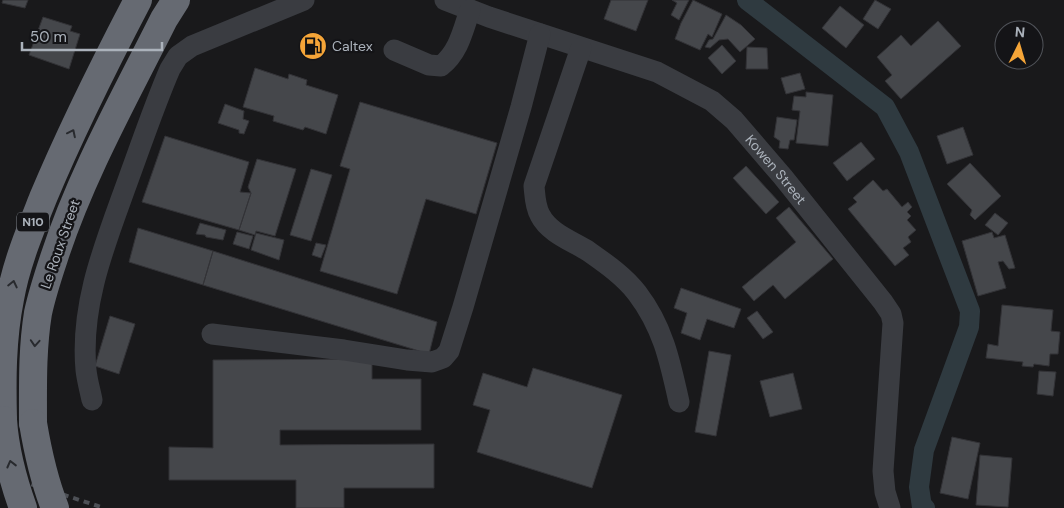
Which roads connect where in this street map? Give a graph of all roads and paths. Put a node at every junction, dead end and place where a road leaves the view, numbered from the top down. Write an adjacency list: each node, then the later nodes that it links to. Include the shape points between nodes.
1 (127, 0): 8 (highway)
2 (138, 0): 8 (highway, N10)
3 (176, 0): 15 (highway, Le Roux Street / N10, one-way to 15, bridge, via 85,178 60,238 43,293 37,320 33,423 38,455)
4 (304, 0): 12 (street, via 192,46 178,56 170,69 96,271 86,326 86,372)
5 (445, 0): 6 (street, Kowen Street)
6 (470, 10): 7 (street, Kowen Street); 10 (street, via 452,56 441,66 429,65)
7 (540, 34): 9 (street, Kowen Street); 11 (street, via 463,307 449,351 443,358 432,362 407,360)
8 (118, 39): 14 (highway, N10, one-way to 8, bridge, via 8,454 3,420 2,371 14,277 56,168)
9 (581, 48): 13 (street, via 534,186 536,206 540,217 552,230 612,268 636,291 652,314 669,355); 16 (street, Kowen Street, via 657,72 721,108 783,176 890,310 892,350 883,471)
10 (394, 50)
11 (212, 334)
12 (92, 400)
13 (679, 402)
14 (23, 508)
15 (54, 508)
16 (890, 508)

